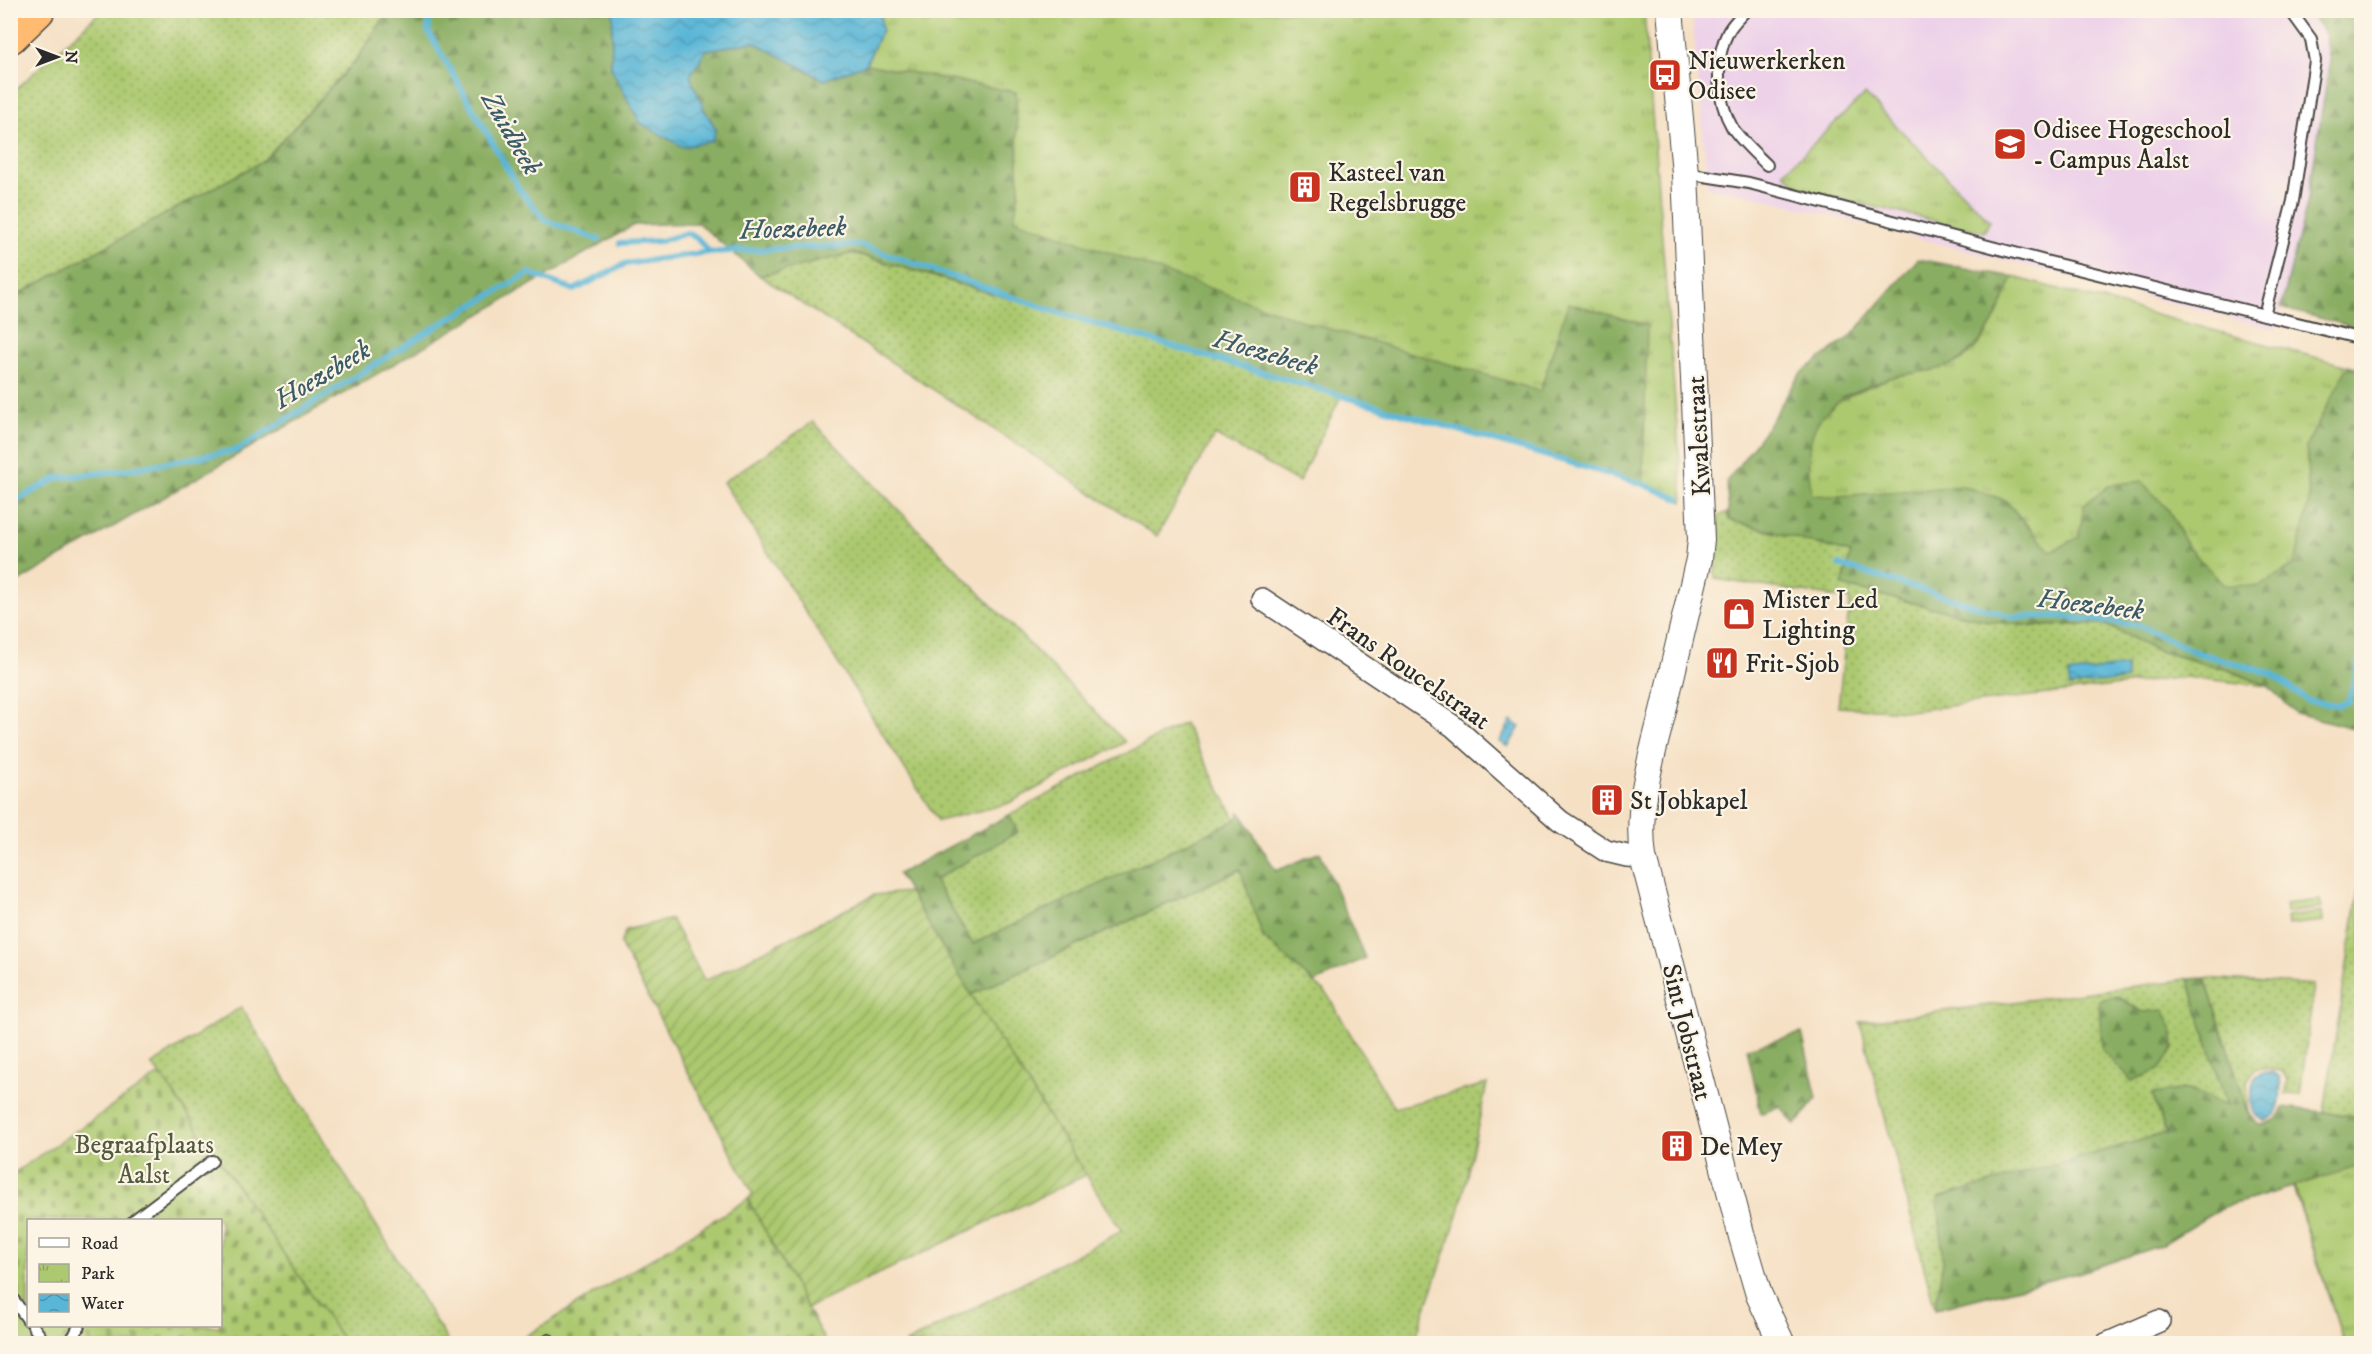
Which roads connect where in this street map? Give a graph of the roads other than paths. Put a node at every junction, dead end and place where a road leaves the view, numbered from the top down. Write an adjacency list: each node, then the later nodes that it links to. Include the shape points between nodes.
1 (38, 10): 5 (highway)
2 (1670, 10): 7 (street, Kwalestraat)
3 (1746, 10): 6 (lane, via 1728,31 1721,51 1723,103 1732,126)
4 (2290, 10): 8 (lane, via 2311,39 2315,61 2293,201)
5 (10, 37)
6 (1767, 165)
7 (1685, 173): 8 (lane, via 1749,183); 11 (street, Kwalestraat, via 1700,559 1647,777 1641,820)
8 (2264, 315): 9 (lane)
9 (2361, 339)
10 (1262, 599): 11 (street, Frans Roucelstraat, via 1454,726 1560,821 1606,851)
11 (1643, 856): 23 (street, Sint Jobstraat, via 1742,1237 1760,1295)
12 (212, 1161): 13 (lane)
13 (137, 1219)
14 (10, 1295): 15 (lane)
15 (27, 1317)
16 (2159, 1321): 24 (street)
17 (34, 1327): 19 (lane)
18 (78, 1327): 20 (lane)
19 (46, 1344)
20 (66, 1344)
21 (543, 1344): 22 (lane, via 549,1340)
22 (552, 1344)
23 (1782, 1344)
24 (2106, 1344)

